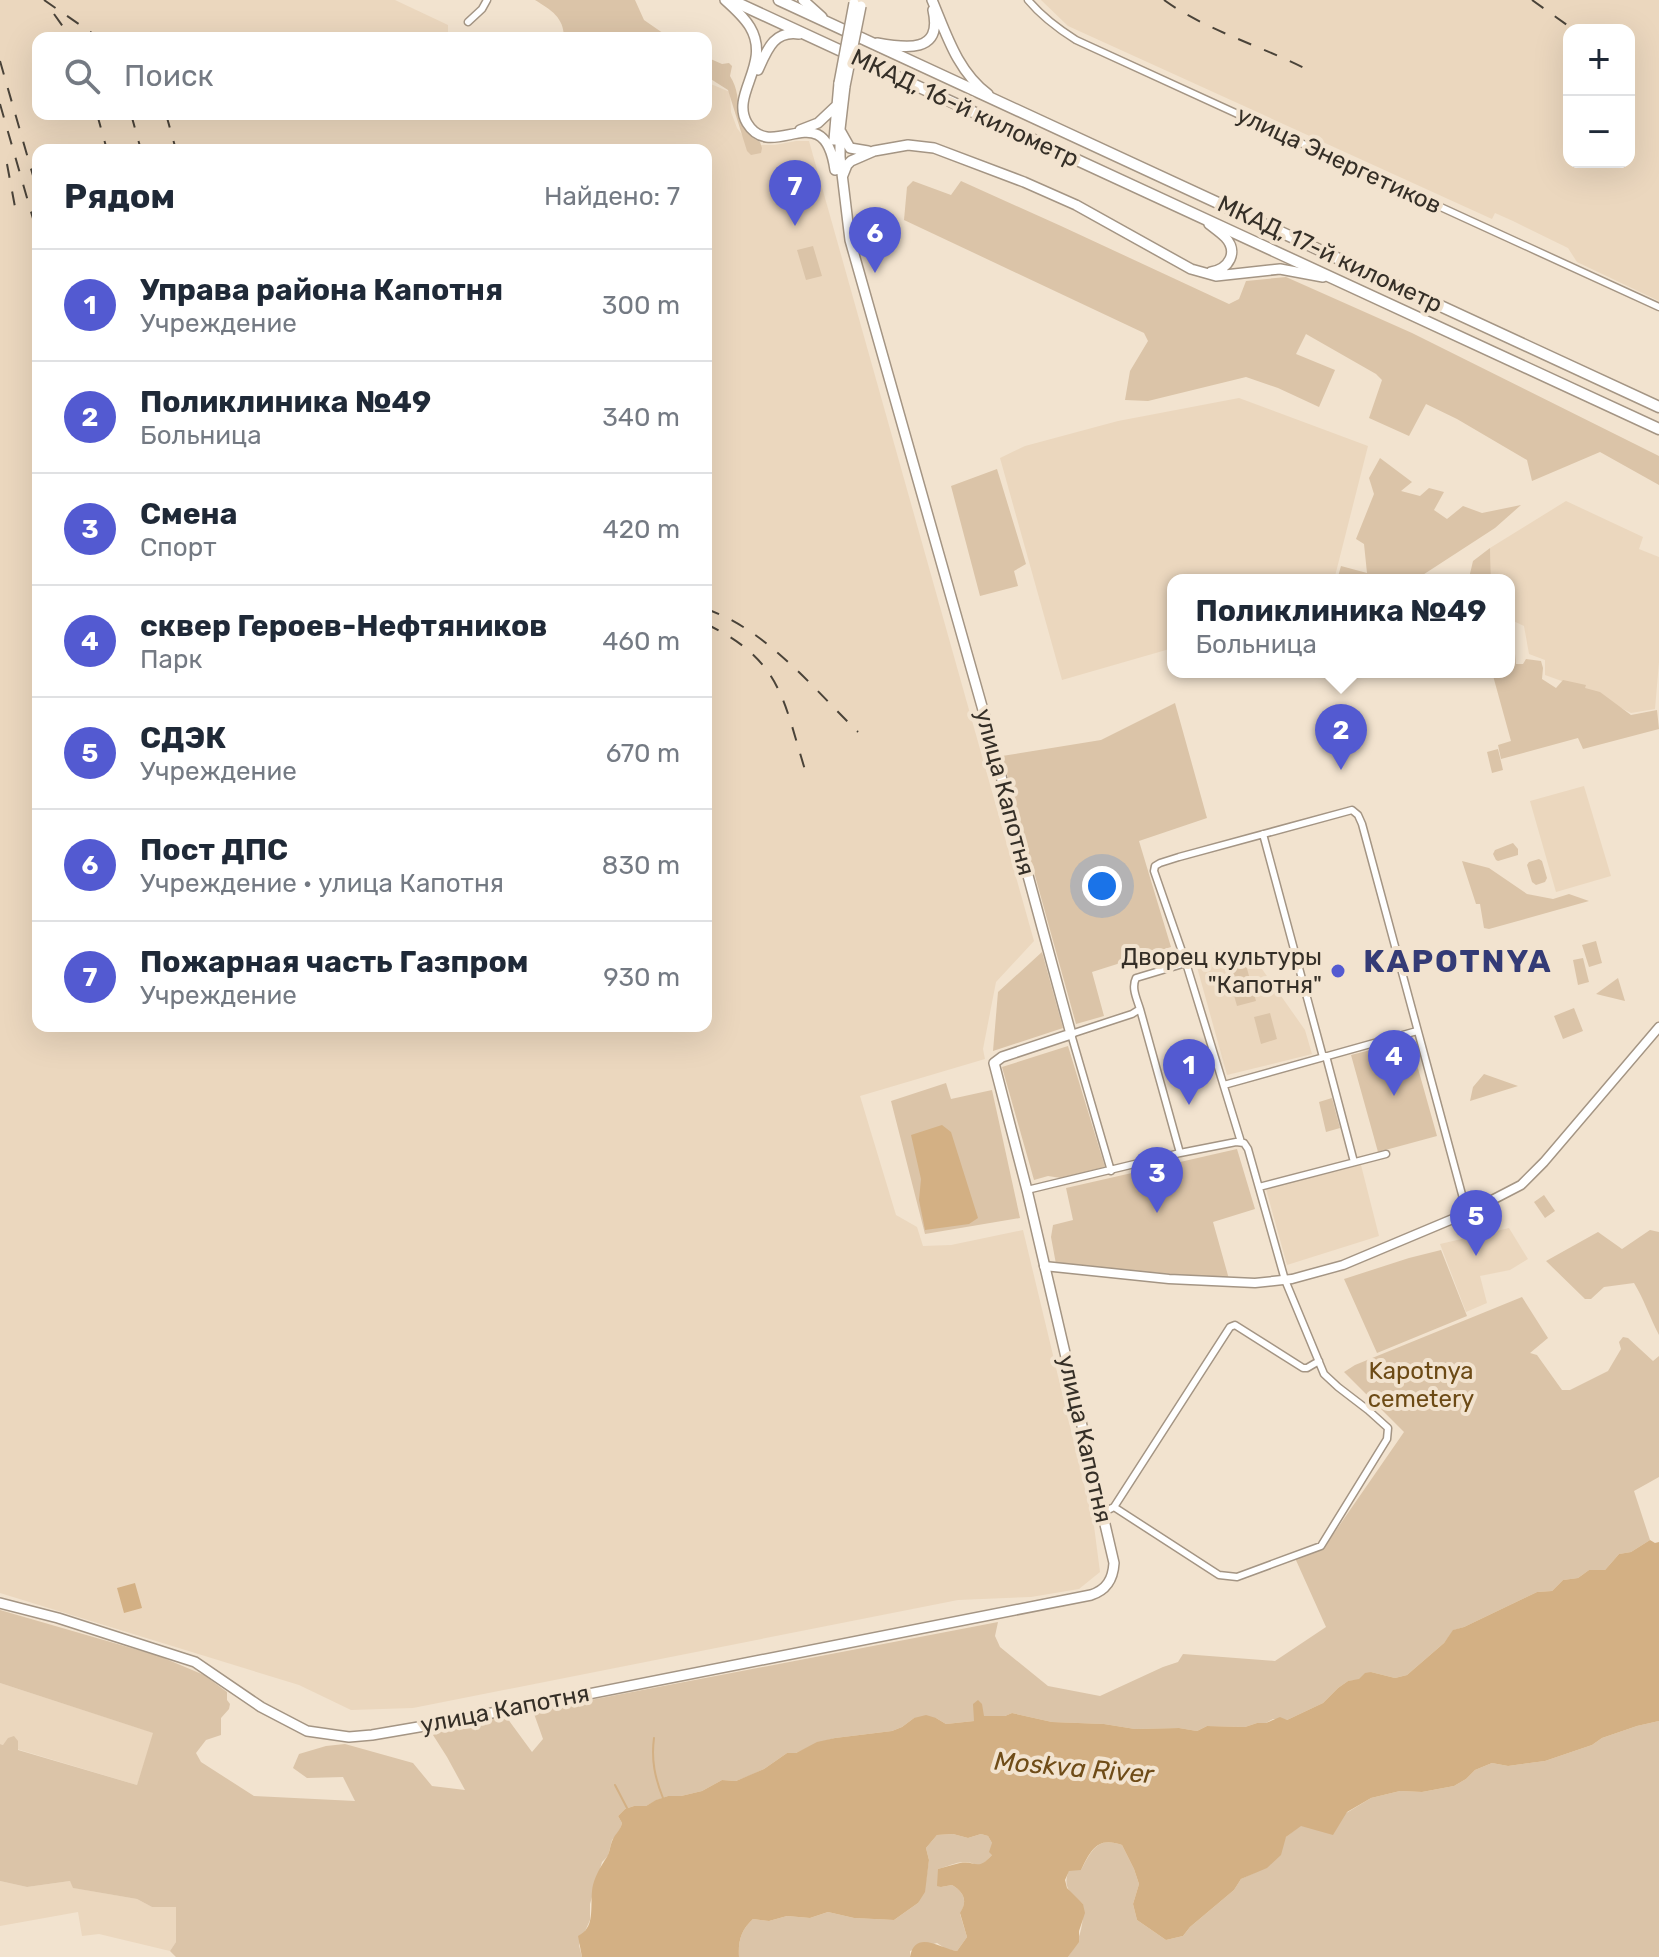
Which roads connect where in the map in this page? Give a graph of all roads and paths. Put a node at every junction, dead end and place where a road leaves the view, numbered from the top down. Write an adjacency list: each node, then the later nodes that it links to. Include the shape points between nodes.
1 (487, 0): 8 (street)
2 (728, 0): 10 (highway, МКАД, 16-й километр); 17 (main road, via 750,26 756,45 756,66 742,110 748,126 767,137 821,135)
3 (779, 0): 9 (highway, МКАД, 16-й километр)
4 (803, 0): 9 (main road)
5 (931, 0): 11 (main road, via 935,27 923,44 911,48); 13 (main road, via 963,68)
6 (1028, 0): 23 (street, улица Энергетиков, via 1053,26 1088,46)
7 (858, 2): 12 (main road, bridge)
8 (468, 22)
9 (834, 25): 11 (highway, МКАД, 16-й километр)
10 (807, 35): 14 (main road, via 781,35 769,45 749,88 746,115 756,129 775,133 812,127); 19 (highway, МКАД, 16-й километр)
11 (870, 42): 13 (highway, МКАД, 16-й километр)
12 (842, 85): 14 (main road); 15 (main road)
13 (1001, 103): 24 (highway, МКАД, 17-й километр)
14 (836, 106): 17 (main road)
15 (840, 129): 16 (main road, via 850,148); 18 (main road)
16 (874, 151): 18 (main road, via 851,161); 21 (main road, via 908,145 949,152 1076,205)
17 (833, 159): 20 (main road)
18 (842, 182): 20 (main road)
19 (1200, 217): 21 (main road, via 1225,237 1232,252 1228,265); 22 (highway, МКАД, 17-й километр)
20 (848, 229): 31 (main road, улица Капотня)
21 (1202, 272): 22 (main road, via 1216,276 1280,269)
22 (1338, 280): 25 (highway, МКАД, 17-й километр)
23 (1659, 307)
24 (1659, 407)
25 (1659, 429)
26 (1263, 834): 27 (street, via 1155,866); 30 (street, via 1352,810 1358,815); 32 (street)
27 (1186, 963): 28 (street, via 1136,978); 33 (street)
28 (1140, 1009): 31 (street); 35 (street)
29 (1659, 1027): 41 (street, via 1527,1180)
30 (1417, 1031): 32 (street); 41 (street)
31 (1071, 1034): 38 (street); 40 (main road, улица Капотня, via 994,1063)
32 (1324, 1057): 33 (street); 37 (street)
33 (1224, 1085): 34 (street)
34 (1241, 1142): 35 (street); 39 (street)
35 (1180, 1153): 38 (street)
36 (1386, 1154): 37 (street)
37 (1354, 1162): 39 (street)
38 (1111, 1171): 40 (street)
39 (1259, 1187): 43 (street)
40 (1027, 1190): 42 (main road, улица Капотня)
41 (1467, 1213): 43 (street, via 1343,1265)
42 (1044, 1266): 43 (street, via 1216,1282); 46 (main road, улица Капотня)
43 (1285, 1280): 44 (street)
44 (1319, 1361): 45 (street, via 1303,1368 1235,1325 1230,1327); 45 (street, via 1324,1374 1388,1428 1387,1439 1321,1546 1228,1577)
45 (1114, 1507): 46 (street)
46 (1102, 1513): 47 (main road, улица Капотня, via 1114,1572 1098,1593 349,1737 296,1726 195,1662)
47 (0, 1603)

